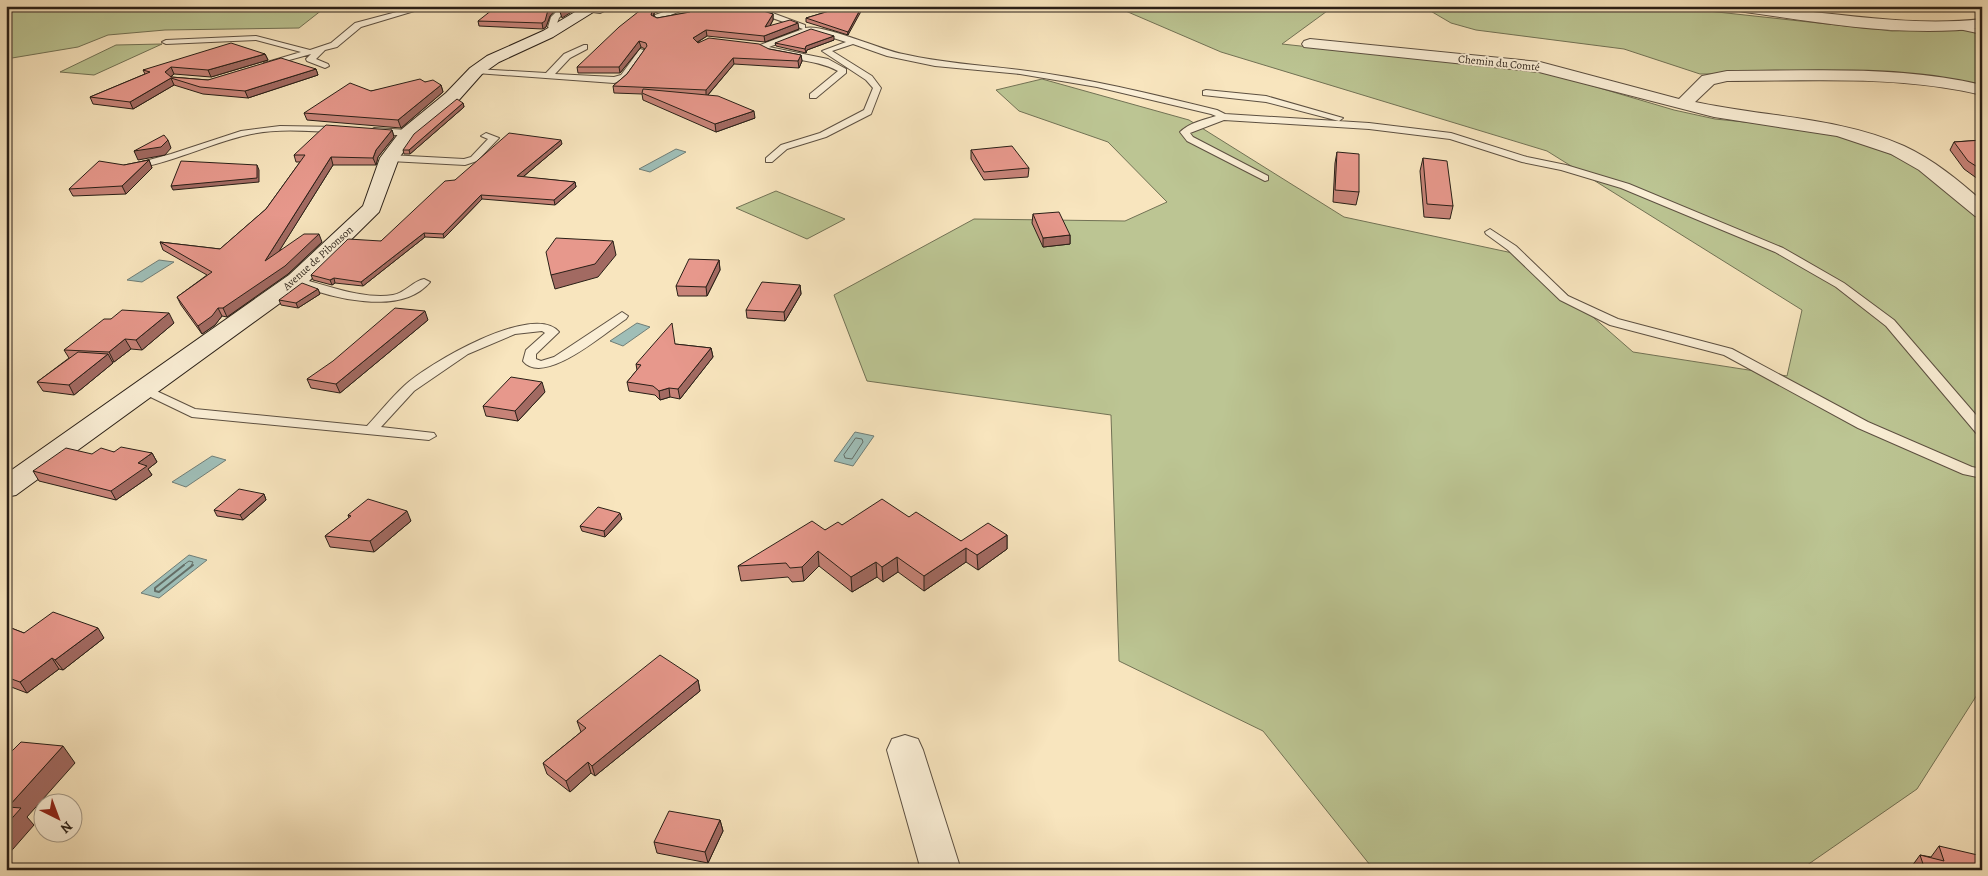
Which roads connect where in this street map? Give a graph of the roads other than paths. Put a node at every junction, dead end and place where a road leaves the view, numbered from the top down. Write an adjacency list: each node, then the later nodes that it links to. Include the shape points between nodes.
1 (428, 6): 16 (lane, via 358,25 339,42)
2 (566, 6): 9 (lane, via 555,17 552,27)
3 (611, 6): 6 (lane, via 600,11)
4 (796, 6): 10 (lane, via 763,10)
5 (1731, 6): 8 (street, via 1860,23)
6 (592, 9): 9 (street, Avenue de Pibonson)
7 (1982, 23): 8 (street)
8 (1957, 26): 11 (lane)
9 (556, 30): 21 (street, Avenue de Pibonson, via 513,48)
10 (813, 30): 13 (lane); 25 (lane, via 760,46 770,52 825,62 843,71)
11 (1982, 32)
12 (166, 42): 18 (lane, via 256,38)
13 (852, 42): 27 (lane, via 935,64 1097,84 1214,112); 32 (lane, via 826,51 870,78 877,88 868,112 823,134 784,147)
14 (1310, 44): 26 (street, Chemin du Comté, via 1540,67)
15 (584, 47): 22 (lane, via 568,56)
16 (322, 48): 18 (lane); 19 (lane, via 310,59)
17 (643, 51): 22 (lane, via 624,77 614,80)
18 (311, 52): 20 (lane)
19 (325, 66)
20 (256, 68)
21 (476, 71): 22 (lane); 29 (street, Avenue de Pibonson)
22 (548, 76)
23 (1982, 90): 26 (street, via 1913,77 1728,76 1708,80)
24 (1206, 94): 28 (lane, via 1266,99)
25 (813, 96)
26 (1684, 105): 35 (street, Chemin du Comté, via 1830,129 1883,145 1926,166)
27 (1223, 117): 28 (lane); 34 (lane, via 1185,132 1190,139)
28 (1368, 126): 42 (lane, via 1451,136 1525,160 1563,167 1625,186 1779,250 1840,285 1890,323)
29 (408, 133): 31 (street, Avenue de Pibonson); 33 (lane, via 299,128 259,130 162,160)
30 (486, 136): 31 (lane, via 494,138 474,158 465,162)
31 (390, 158): 37 (street, Avenue de Pibonson, via 372,208)
32 (769, 160)
33 (120, 167)
34 (1265, 178)
35 (1982, 212)
36 (1490, 232): 44 (lane, via 1512,248 1564,298 1614,322 1728,352 1863,426)
37 (297, 280): 38 (lane, via 308,286 397,298); 40 (street, Avenue de Pibonson)
38 (424, 282)
39 (622, 316): 41 (lane, via 558,360 540,365 529,361 530,353 553,332 544,327 513,331 464,351 409,388)
40 (145, 391): 41 (lane, via 192,413); 45 (street, Avenue de Pibonson)
41 (371, 430): 43 (lane)
42 (1982, 431)
43 (428, 436)
44 (1982, 474)
45 (6, 488)
46 (904, 750): 47 (street)
47 (941, 870)

